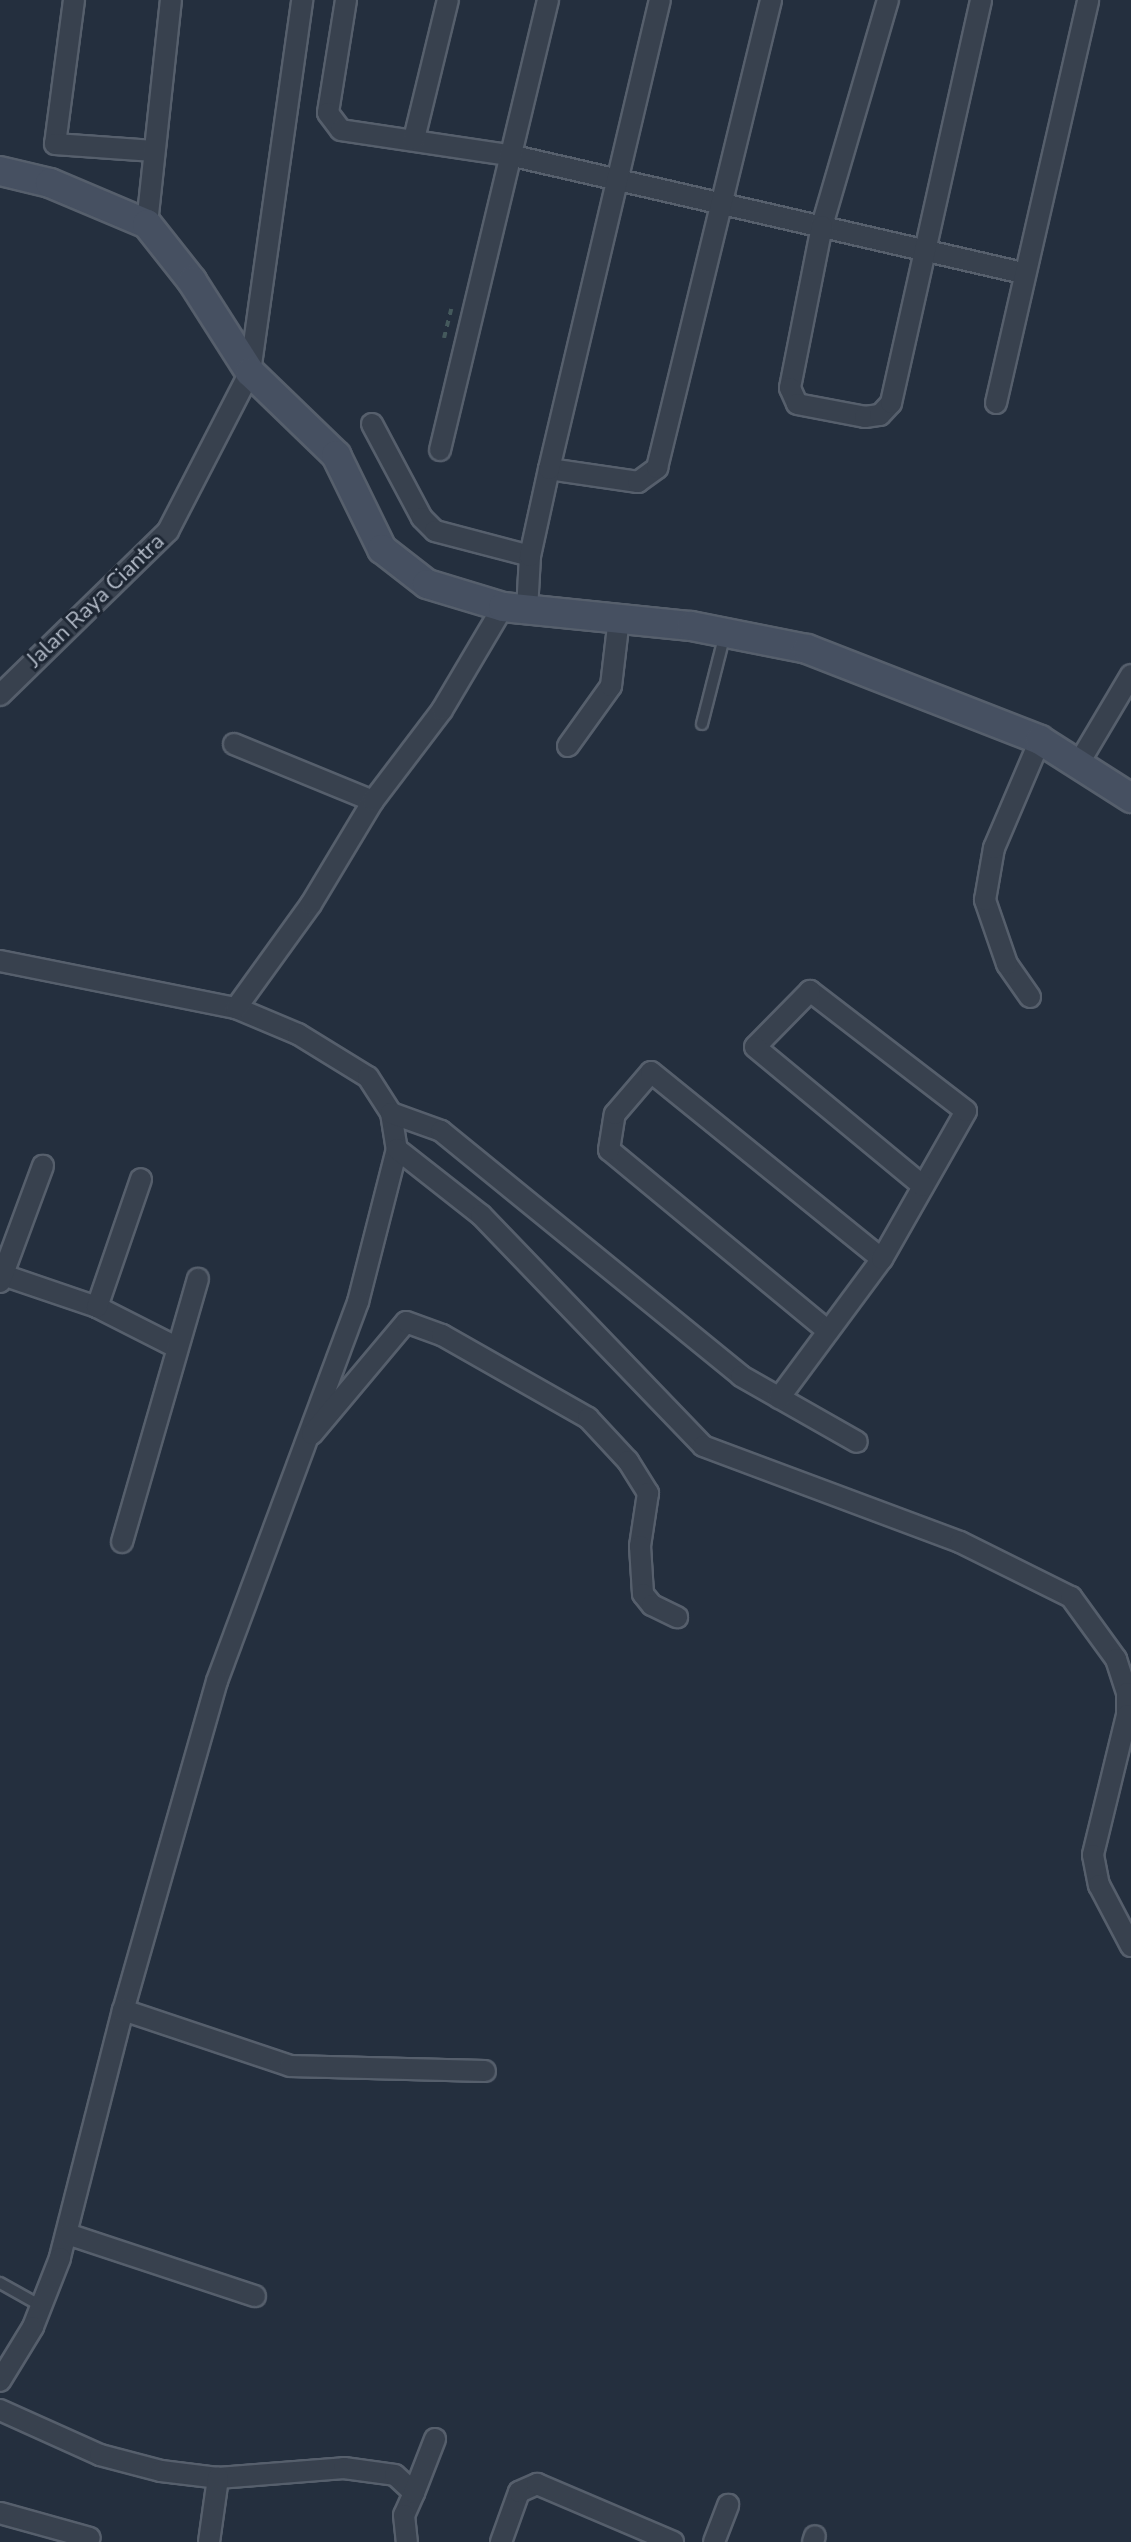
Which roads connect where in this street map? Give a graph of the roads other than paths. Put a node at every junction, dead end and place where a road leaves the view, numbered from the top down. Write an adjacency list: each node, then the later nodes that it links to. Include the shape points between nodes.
1 (74, 0): 13 (street, via 55,144)
2 (171, 0): 13 (street)
3 (302, 0): 22 (street, Jalan Raya Ciantra)
4 (346, 0): 12 (street, via 328,120 341,130)
5 (448, 0): 12 (street)
6 (548, 0): 14 (street)
7 (660, 0): 16 (street)
8 (771, 0): 17 (street)
9 (888, 0): 19 (street)
10 (981, 0): 20 (street)
11 (1088, 0): 21 (street)
12 (414, 139): 14 (street)
13 (154, 151): 18 (street)
14 (514, 156): 16 (street); 25 (street, via 481,261)
15 (0, 171): 18 (street, via 50,183)
16 (616, 182): 17 (street); 26 (street)
17 (723, 202): 19 (street); 26 (street, via 662,454 652,476 638,482)
18 (147, 224): 22 (street, via 192,281)
19 (822, 226): 20 (street); 20 (street, via 790,388 794,403 803,406 865,417 888,410)
20 (923, 252): 21 (street)
21 (1023, 273): 23 (street)
22 (250, 372): 28 (street, via 336,455 382,549 401,569 451,594); 32 (street, Jalan Raya Ciantra, via 168,531)
23 (996, 403)
24 (372, 424): 27 (street, via 422,518 435,531)
25 (440, 450)
26 (549, 469): 27 (street)
27 (530, 556): 28 (street)
28 (515, 608): 29 (street); 39 (street)
29 (619, 618): 30 (street); 36 (street, via 611,686)
30 (726, 632): 33 (lane); 34 (street, via 857,665)
31 (1131, 675): 37 (street)
32 (0, 695)
33 (702, 724)
34 (1040, 740): 37 (street); 41 (street, via 994,848 985,900 1007,964)
35 (234, 744): 39 (street)
36 (568, 746)
37 (1080, 761): 38 (street)
38 (1131, 798)
39 (373, 801): 42 (street, via 311,904)
40 (0, 961): 42 (street)
41 (1030, 997)
42 (236, 1008): 43 (street, via 355,1066)
43 (391, 1113): 44 (street); 54 (street, via 441,1131 741,1376)
44 (397, 1149): 55 (street, via 358,1302); 59 (street, via 481,1215 703,1446 960,1542 1071,1597 1116,1659 1127,1693 1127,1715 1093,1855 1099,1885)
45 (43, 1166): 49 (street)
46 (141, 1179): 51 (street)
47 (923, 1186): 47 (street, via 755,1047 810,991 966,1111); 48 (street)
48 (882, 1259): 52 (street); 52 (street, via 651,1072 615,1114 609,1150)
49 (1, 1277): 51 (street)
50 (198, 1279): 53 (street)
51 (97, 1307): 53 (street)
52 (828, 1331): 54 (street)
53 (176, 1347): 57 (street)
54 (779, 1398): 56 (street)
55 (306, 1440): 58 (street, via 406,1322 442,1335 588,1418 628,1461 648,1493 640,1546 643,1594 652,1605); 60 (street, via 217,1681)
56 (857, 1442)
57 (122, 1542)
58 (677, 1617)
59 (1131, 1946)
60 (123, 2010): 61 (street, via 290,2066); 62 (street)
61 (485, 2071)
62 (67, 2234): 64 (street); 65 (street)
63 (0, 2283): 65 (lane)
64 (255, 2296)
65 (41, 2306): 66 (street)
66 (0, 2381)
67 (0, 2410): 69 (street, via 100,2455)
68 (435, 2439): 70 (street)
69 (218, 2478): 70 (street, via 373,2469 395,2475); 74 (street)
70 (414, 2493): 75 (street, via 404,2515)
71 (728, 2505): 78 (street)
72 (0, 2513): 73 (street)
73 (90, 2538)
74 (209, 2542)
75 (407, 2542)
76 (501, 2542): 77 (street, via 519,2492 537,2484)
77 (673, 2542)
78 (714, 2542)

